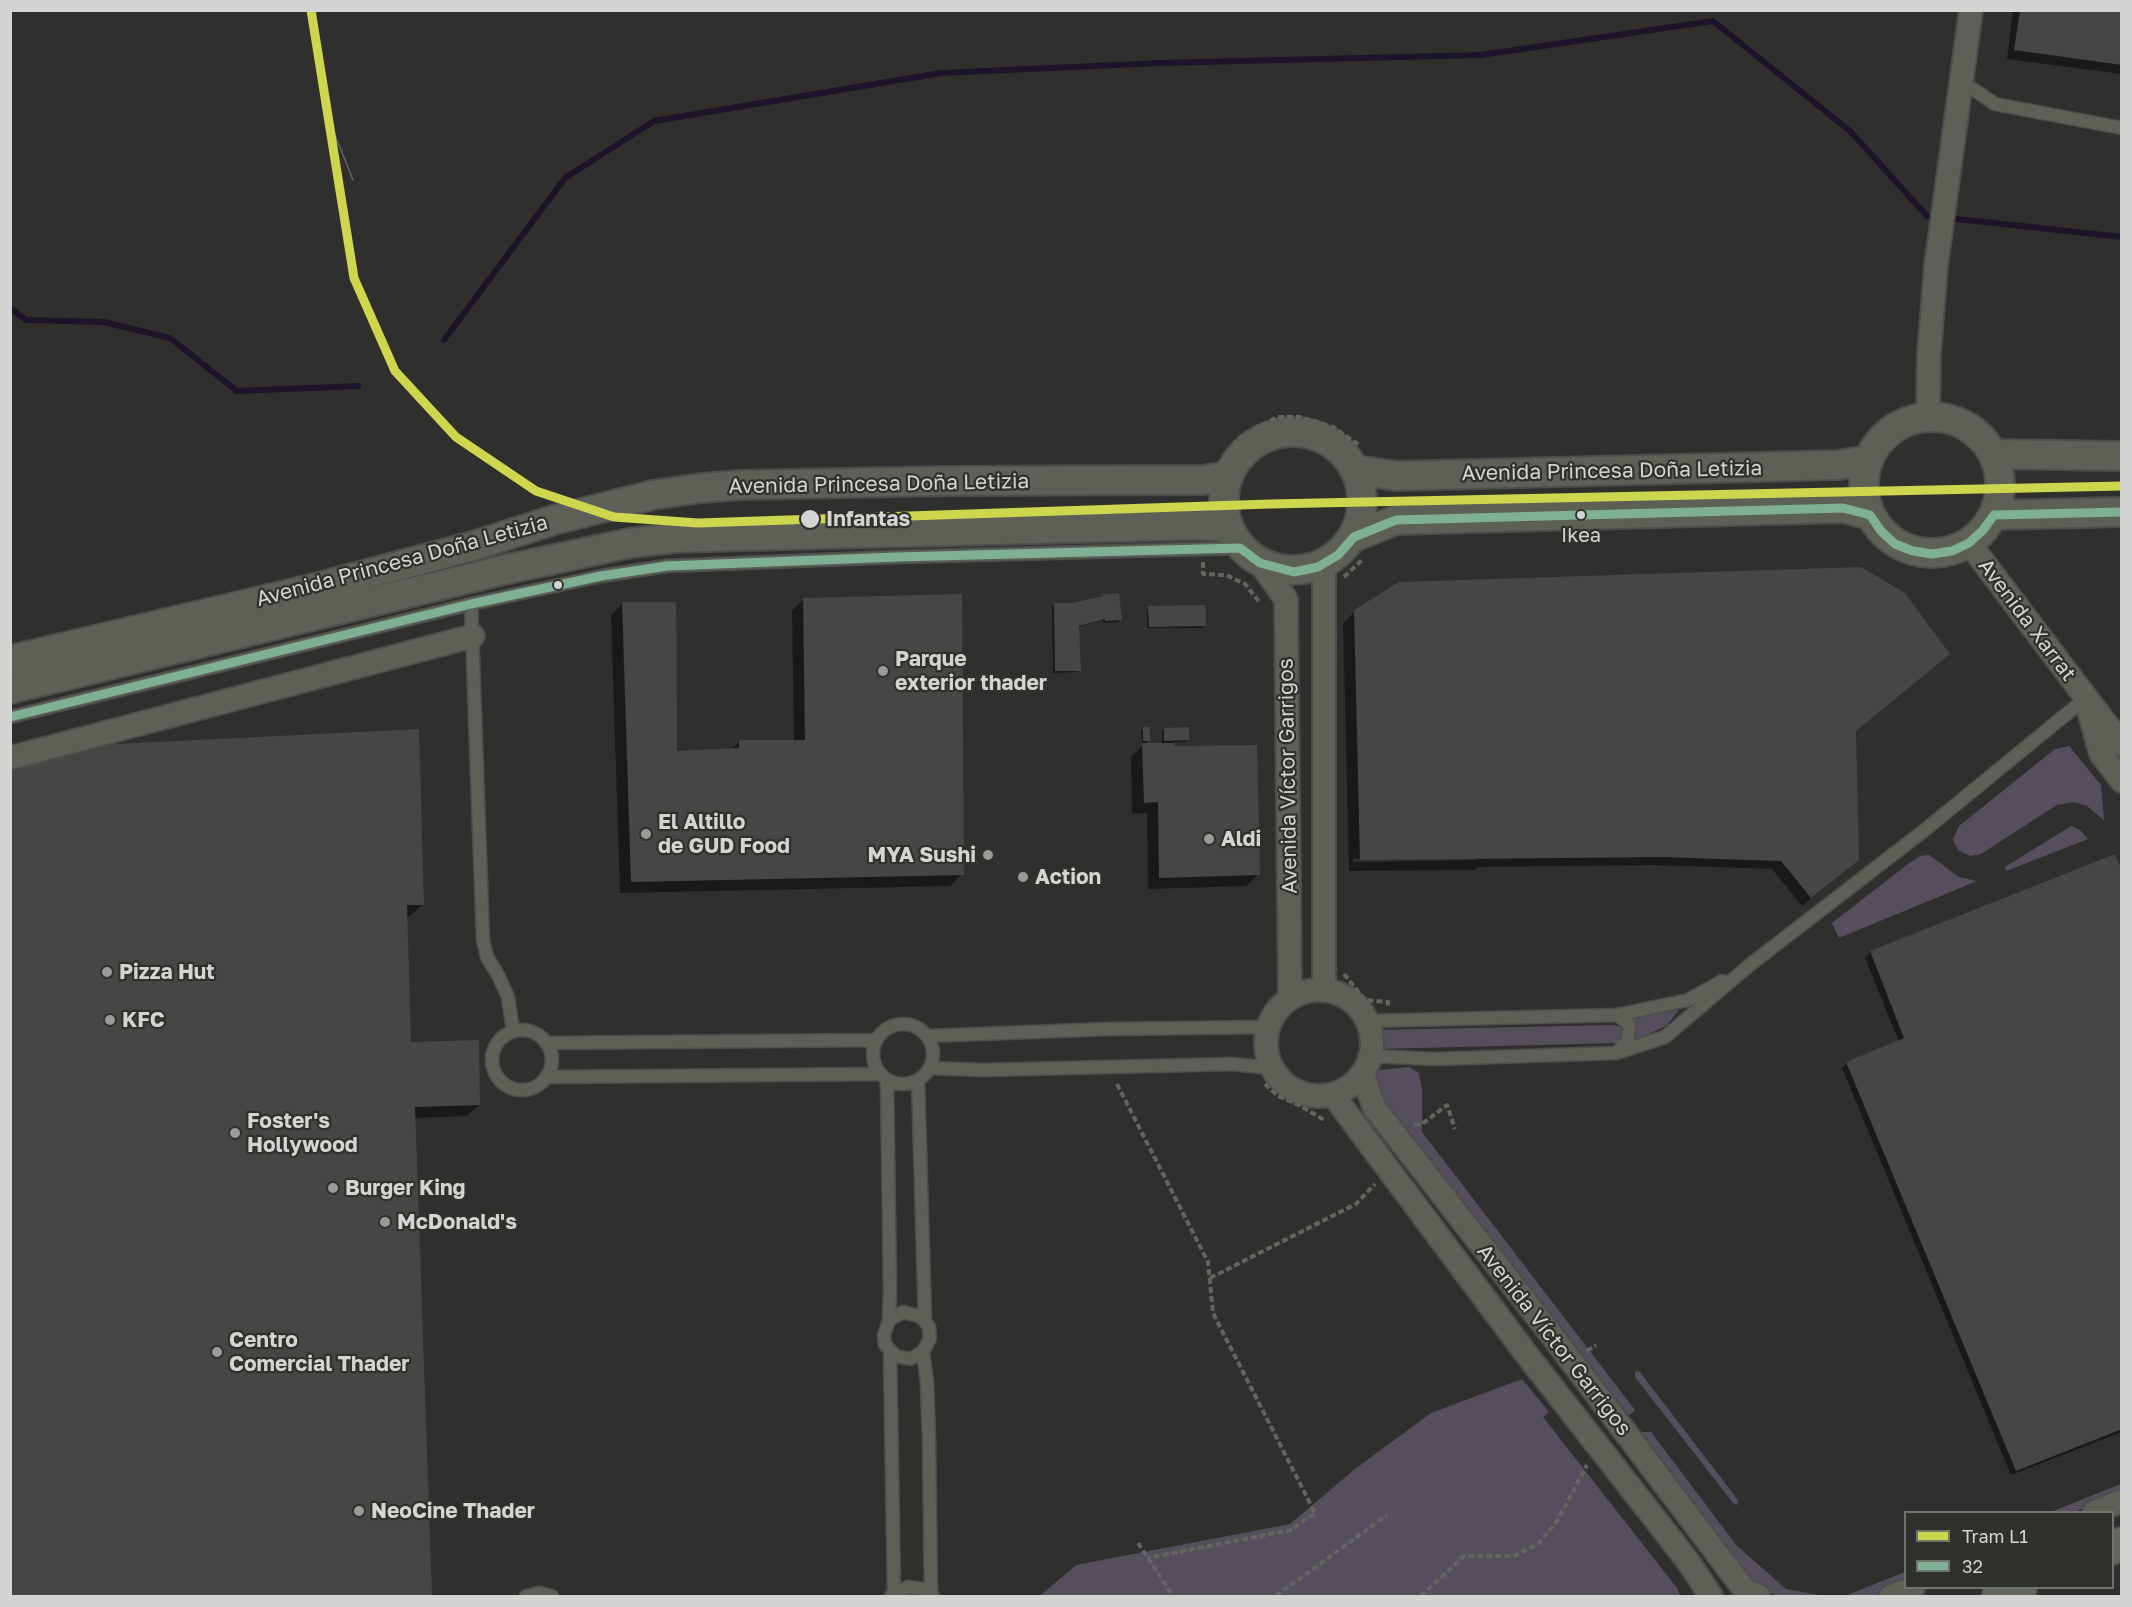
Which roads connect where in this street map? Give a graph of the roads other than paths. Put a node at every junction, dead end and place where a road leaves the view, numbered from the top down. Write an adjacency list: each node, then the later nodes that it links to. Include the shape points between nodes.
1 (1971, 10): 2 (street)
2 (1961, 81): 3 (lane, via 1995,104); 4 (street, via 1936,266)
3 (2121, 128)
4 (1928, 416): 5 (street, via 1954,420 1977,433); 8 (street, via 1903,423 1882,438)
5 (1993, 454): 6 (street); 11 (street, via 2000,484)
6 (2121, 456)
7 (1358, 458): 8 (street, Avenida Princesa Doña Letizia, via 1396,477 1838,465); 9 (street, via 1345,454 1326,439 1302,432 1277,433 1254,443); 14 (street, via 1363,496)
8 (1868, 460): 12 (street, via 1863,488)
9 (1226, 467): 15 (street, via 1225,518); 19 (street, Avenida Princesa Doña Letizia, via 1202,480 741,485 653,495 315,588)
10 (2121, 512): 11 (street)
11 (1994, 514): 13 (street)
12 (1870, 515): 13 (street, via 1895,544 1913,552 1952,551); 14 (street, Avenida Princesa Doña Letizia, via 1843,508 1396,520)
13 (1969, 543): 21 (street, Avenida Xarrat)
14 (1360, 545): 16 (street)
15 (1243, 546): 16 (street, via 1294,572); 17 (lane, via 667,566); 20 (street, Avenida Princesa Doña Letizia, via 1203,525 720,537 630,543); 28 (street, Avenida Víctor Garrigos, via 1286,599)
16 (1318, 567): 27 (street, Avenida Víctor Garrigos, via 1324,576)
17 (471, 604): 18 (lane); 22 (lane)
18 (473, 636): 24 (street); 32 (lane, via 483,940 507,997)
19 (10, 660)
20 (10, 689)
21 (2086, 698): 23 (street, Avenida Xarrat); 25 (street, Avenida Xarrat, via 2101,754); 26 (lane, via 1926,829)
22 (10, 717)
23 (2121, 746)
24 (10, 758)
25 (2121, 781)
26 (1751, 964): 29 (lane, via 1688,1000); 36 (lane, via 1665,1037)
27 (1323, 990): 28 (street); 30 (street, via 1342,995 1357,1005)
28 (1290, 998): 31 (street, via 1276,1010)
29 (1617, 1015): 30 (lane); 36 (lane, via 1629,1024 1628,1040)
30 (1368, 1021): 37 (street, via 1372,1039)
31 (1267, 1027): 33 (lane); 39 (street)
32 (513, 1031): 35 (lane, via 528,1031); 40 (lane, via 497,1043 492,1053 494,1073 500,1082 508,1088 527,1090)
33 (927, 1036): 34 (lane, via 905,1023 893,1025); 38 (lane, via 932,1046)
34 (876, 1040): 35 (lane); 41 (lane, via 872,1051 874,1064)
35 (546, 1043): 40 (lane, via 552,1060)
36 (1616, 1053): 37 (lane)
37 (1367, 1065): 43 (street, via 1350,1087); 57 (street, Avenida Víctor Garrigos, via 1374,1107 1744,1589)
38 (930, 1068): 39 (lane, via 1233,1064); 42 (lane)
39 (1266, 1074): 43 (street, via 1298,1093)
40 (546, 1077): 41 (lane)
41 (883, 1077): 42 (lane, via 903,1084); 44 (lane)
42 (918, 1080): 45 (lane)
43 (1334, 1095): 56 (street, Avenida Víctor Garrigos)
44 (889, 1320): 45 (lane, via 903,1312); 46 (lane, via 884,1335)
45 (926, 1321): 47 (lane, via 930,1338)
46 (890, 1352): 47 (lane, via 910,1359); 52 (lane)
47 (923, 1352): 53 (lane)
48 (2121, 1501): 49 (street)
49 (2096, 1511)
50 (1908, 1589): 58 (street)
51 (2015, 1589): 59 (main road)
52 (892, 1595): 53 (lane, via 915,1587)
53 (932, 1595)
54 (526, 1596): 55 (lane)
55 (552, 1596)
56 (1711, 1596)
57 (1759, 1596)
58 (1891, 1596)
59 (1999, 1596)

